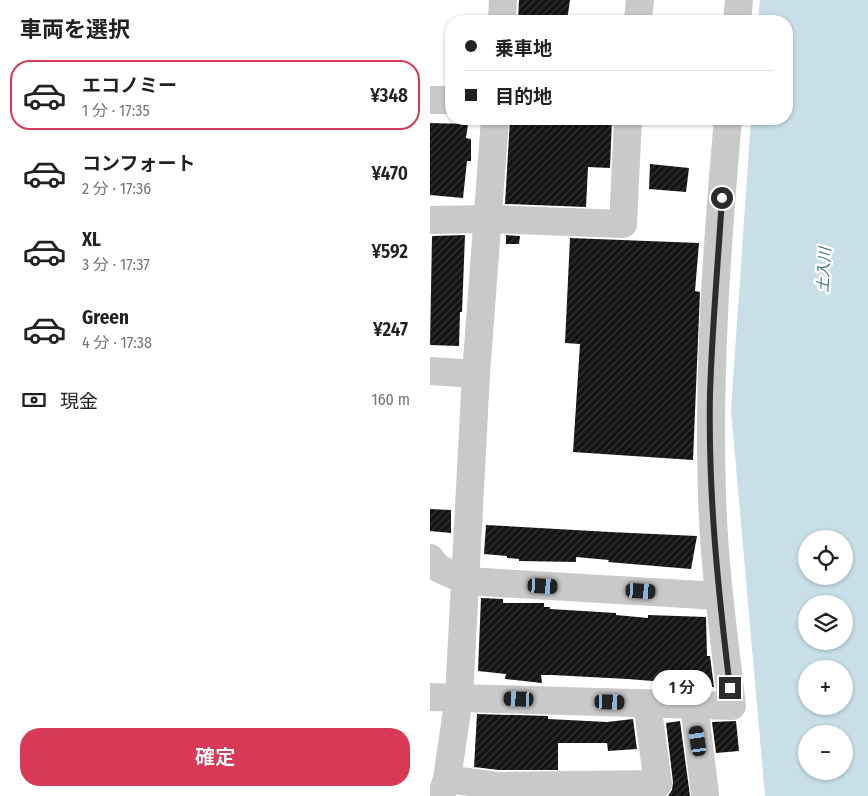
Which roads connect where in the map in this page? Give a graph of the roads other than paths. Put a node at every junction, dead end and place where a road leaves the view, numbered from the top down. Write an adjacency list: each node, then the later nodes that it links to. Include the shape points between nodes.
1 (504, 0): 4 (street)
2 (640, 0): 5 (street)
3 (738, 0): 6 (street)
4 (503, 15)
5 (639, 15)
6 (737, 15)
7 (430, 100): 8 (street)
8 (445, 100)
9 (495, 125): 12 (street)
10 (628, 125): 12 (street, via 623,224)
11 (728, 125): 18 (street, via 710,394 712,498)
12 (488, 219): 13 (street); 15 (street)
13 (430, 220)
14 (430, 371): 15 (street)
15 (476, 374): 17 (street)
16 (430, 558): 17 (street, via 438,568)
17 (466, 581): 18 (street); 20 (street)
18 (719, 596): 22 (street, via 732,706)
19 (430, 697): 20 (street)
20 (459, 697): 21 (street); 23 (street)
21 (647, 703): 22 (street); 23 (street, via 658,784)
22 (694, 705): 24 (street)
23 (444, 787)
24 (705, 794)

